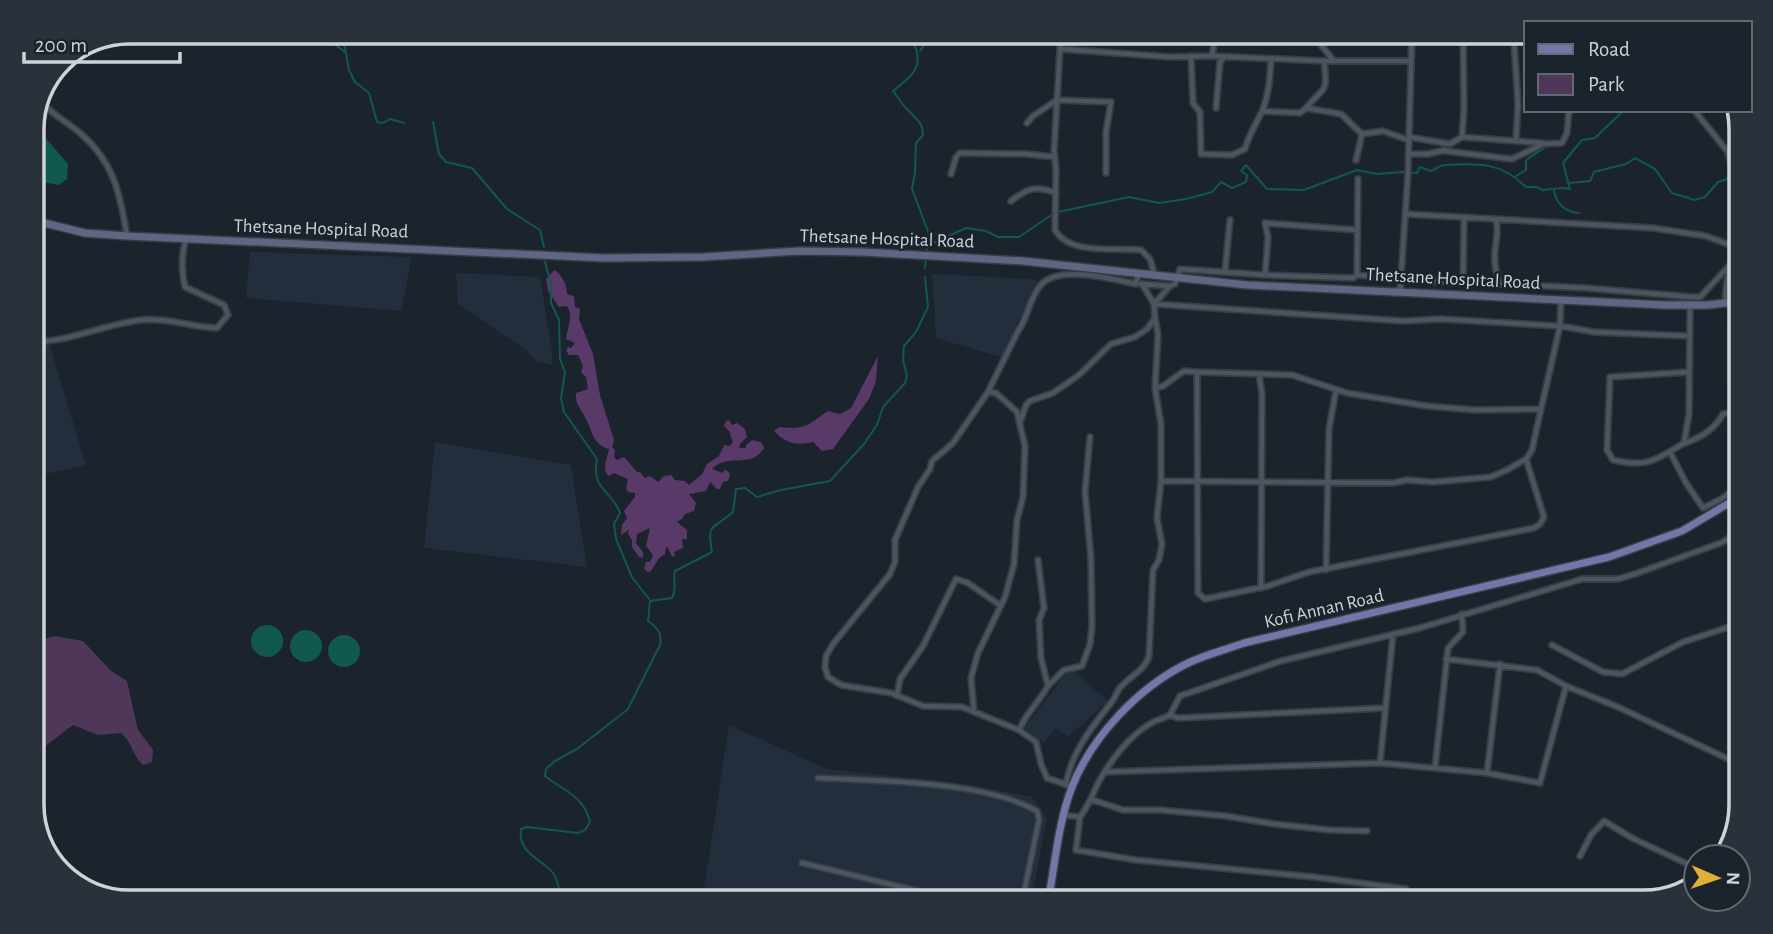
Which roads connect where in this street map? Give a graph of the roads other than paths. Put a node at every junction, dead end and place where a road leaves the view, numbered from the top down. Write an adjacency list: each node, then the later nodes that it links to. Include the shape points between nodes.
1 (1060, 44): 7 (street)
2 (1214, 44): 9 (street)
3 (1320, 44): 13 (street)
4 (1412, 44): 14 (street)
5 (1463, 44): 24 (street)
6 (1514, 44): 26 (street)
7 (1060, 49): 8 (street); 15 (street)
8 (1191, 56): 9 (street); 19 (street, via 1193,103 1200,112 1200,154 1232,155 1245,149)
9 (1212, 56): 10 (street)
10 (1224, 57): 11 (street); 17 (street)
11 (1272, 60): 12 (street); 19 (street)
12 (1324, 61): 13 (street); 18 (street, via 1324,92)
13 (1334, 61): 14 (street)
14 (1410, 61): 25 (street)
15 (1057, 100): 22 (street); 32 (street); 34 (street, via 1111,102)
16 (47, 107): 45 (street, via 101,154 113,174)
17 (1216, 108)
18 (1306, 108): 19 (street, via 1300,113); 23 (street, via 1341,114)
19 (1262, 111)
20 (1569, 112): 28 (street, via 1565,141)
21 (1696, 112): 31 (street)
22 (1027, 123)
23 (1362, 134): 25 (street, via 1383,131); 33 (street)
24 (1462, 137): 26 (street); 27 (street)
25 (1409, 138): 27 (street); 30 (street)
26 (1516, 140): 28 (street)
27 (1450, 144): 29 (street)
28 (1543, 144): 29 (street, via 1512,159)
29 (1445, 151): 30 (street)
30 (1408, 154): 39 (street)
31 (1729, 156)
32 (1055, 157): 35 (street, via 960,153); 37 (street)
33 (1356, 160)
34 (1107, 173)
35 (951, 174)
36 (1358, 179): 44 (street)
37 (1056, 193): 38 (street, via 1035,186); 53 (street, via 1057,233 1088,248 1145,252)
38 (1011, 201)
39 (1405, 214): 40 (street); 55 (street)
40 (1464, 219): 42 (street); 56 (street)
41 (1230, 220): 49 (street)
42 (1496, 221): 47 (street, via 1653,228); 58 (street, via 1495,270)
43 (44, 223): 45 (main road, Thetsane Hospital Road, via 85,233)
44 (1357, 230): 51 (street, via 1265,223); 52 (street)
45 (127, 236): 46 (main road, Thetsane Hospital Road)
46 (186, 239): 50 (main road, Thetsane Hospital Road, via 604,257 808,251 1023,261); 69 (street, via 181,272 185,287 223,305 228,315 217,328 140,320)
47 (1729, 243)
48 (1729, 266): 58 (street, via 1700,297); 62 (street)
49 (1225, 271): 51 (street); 54 (street, via 1181,269)
50 (1138, 274): 53 (main road, Thetsane Hospital Road); 57 (street)
51 (1265, 275): 52 (street)
52 (1357, 275): 55 (street)
53 (1154, 276): 54 (main road, Thetsane Hospital Road)
54 (1178, 278): 59 (street); 60 (main road, Thetsane Hospital Road)
55 (1401, 279): 56 (street); 60 (street)
56 (1463, 283): 58 (street, via 1477,279)
57 (1139, 284): 59 (street); 63 (street); 75 (street, via 1089,276 1048,278 1038,288)
58 (1500, 285)
59 (1170, 286): 63 (street)
60 (1400, 292): 61 (main road, Thetsane Hospital Road)
61 (1561, 301): 64 (main road, Thetsane Hospital Road); 66 (street)
62 (1728, 303): 64 (main road, Thetsane Hospital Road); 67 (street)
63 (1154, 304): 65 (street); 66 (street)
64 (1690, 306): 68 (street)
65 (1155, 318): 73 (street); 78 (street, via 1147,330 1111,344 1054,393 1030,401)
66 (1560, 326): 68 (street); 76 (street)
67 (1729, 328)
68 (1688, 337): 71 (street)
69 (44, 341)
70 (1197, 372): 72 (street); 73 (street, via 1184,371); 84 (street)
71 (1689, 372): 80 (street); 81 (street, via 1610,377 1609,456 1633,465 1652,463)
72 (1259, 374): 74 (street, via 1292,375); 85 (street)
73 (1155, 388): 83 (street, via 1161,418)
74 (1336, 390): 76 (street, via 1427,406); 86 (street, via 1329,429)
75 (988, 392): 78 (street, via 1009,403); 102 (street, via 953,443 932,461 895,540 894,567 827,656 826,672 836,683)
76 (1541, 409): 82 (street)
77 (1729, 413): 80 (street, via 1695,440)
78 (1021, 420): 93 (street, via 1023,497 1014,564)
79 (1090, 437): 100 (street, via 1085,491 1091,559 1090,644 1082,666 1064,670)
80 (1684, 443): 81 (street)
81 (1670, 452): 87 (street, via 1703,508)
82 (1526, 459): 86 (street, via 1491,477); 91 (street, via 1544,516 1534,528)
83 (1161, 481): 84 (street); 113 (street, via 1157,518 1161,552 1153,570 1146,665 1119,688 1093,725 1069,771)
84 (1196, 481): 85 (street); 92 (street, via 1198,593 1205,599)
85 (1261, 481): 86 (street); 92 (street)
86 (1328, 482): 91 (street)
87 (1729, 493)
88 (1729, 503): 113 (main road, Kofi Annan Road, via 1682,531 1609,557 1244,643 1187,664 1123,711)
89 (1729, 538): 94 (street, via 1618,579 1582,579)
90 (1038, 560): 100 (street, via 1044,608 1039,620 1041,658)
91 (1326, 570): 92 (street)
92 (1261, 587)
93 (1001, 606): 102 (street, via 956,579 923,646 900,679); 104 (street, via 971,678)
94 (1462, 614): 96 (street); 98 (street, via 1463,632 1448,648)
95 (1729, 627): 97 (street, via 1684,642 1622,674 1603,672)
96 (1393, 634): 103 (street); 105 (street, via 1218,681 1180,696)
97 (1552, 645)
98 (1446, 659): 99 (street); 109 (street)
99 (1500, 664): 101 (street, via 1537,670); 111 (street)
100 (1048, 686): 106 (street, via 1024,717)
101 (1566, 686): 107 (street); 111 (street, via 1540,783)
102 (897, 696): 104 (street, via 923,706 962,707)
103 (1384, 708): 105 (street); 108 (street)
104 (974, 712): 106 (street)
105 (1170, 715): 110 (street, via 1125,745)
106 (1020, 730): 113 (street, via 1036,742 1047,778)
107 (1729, 759)
108 (1380, 763): 109 (street); 110 (street)
109 (1435, 768): 111 (street)
110 (1105, 773): 114 (street)
111 (1487, 773)
112 (818, 778): 123 (street, via 898,782 1021,802 1037,811 1040,820)
113 (1069, 786): 115 (main road, Kofi Annan Road)
114 (1093, 800): 116 (street); 117 (street, via 1123,810)
115 (1064, 815): 116 (street); 124 (main road, Kofi Annan Road)
116 (1080, 817): 121 (street, via 1076,850)
117 (1367, 831)
118 (1580, 856): 119 (street, via 1604,821)
119 (1682, 861)
120 (802, 863): 122 (street)
121 (1406, 889)
122 (914, 890)
123 (1025, 890)
124 (1050, 890)

